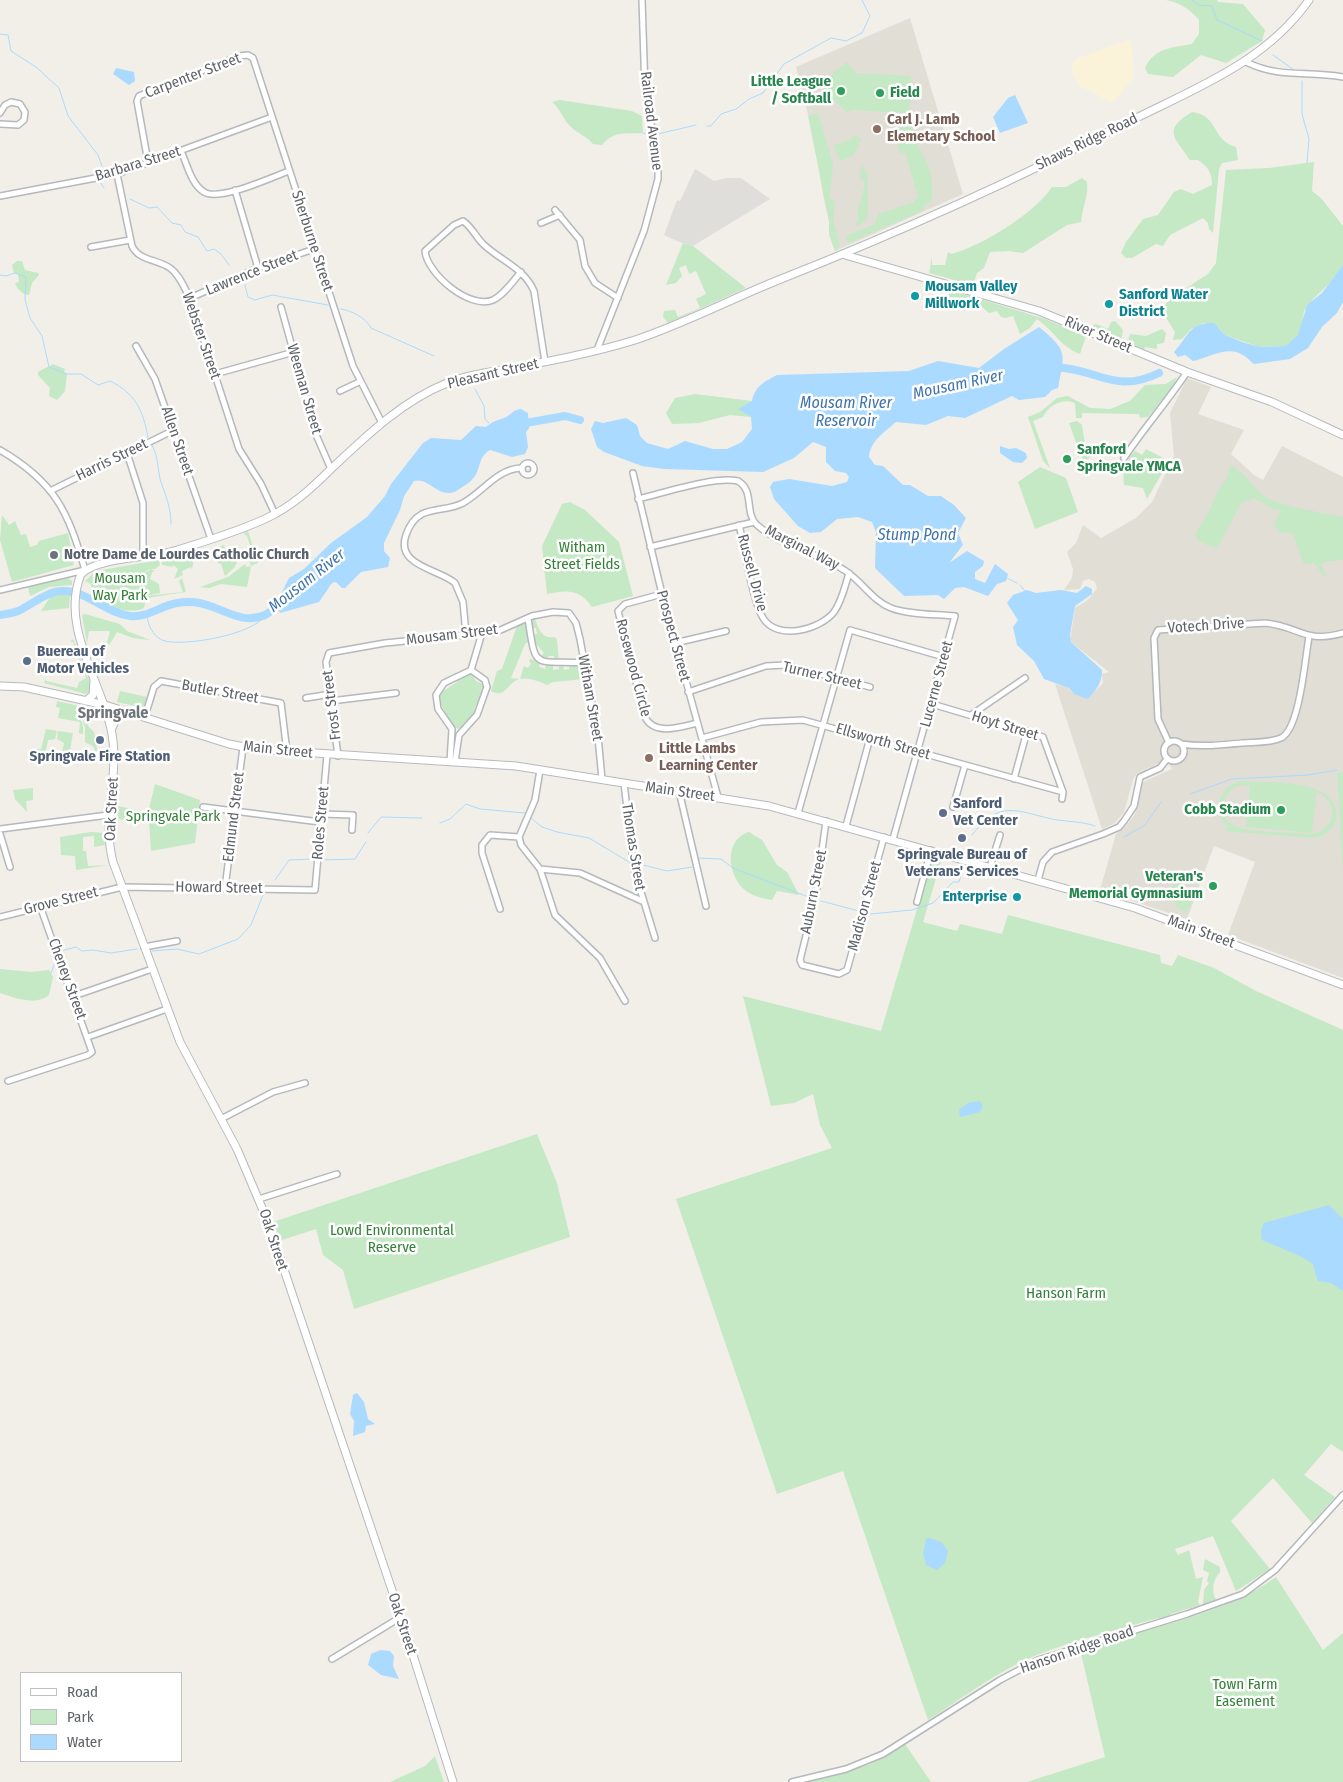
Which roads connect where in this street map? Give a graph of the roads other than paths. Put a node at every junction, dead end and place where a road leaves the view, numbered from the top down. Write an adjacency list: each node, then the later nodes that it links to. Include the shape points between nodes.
1 (642, 0): 25 (street, Railroad Avenue, via 644,85 658,179 646,226)
2 (1310, 0): 4 (main road, Shaws Ridge Road, via 1281,34)
3 (250, 56): 7 (street, Sherburne Street); 10 (street, Carpenter Street, via 239,56 138,98)
4 (1246, 62): 5 (street, via 1279,74); 21 (main road, Shaws Ridge Road, via 1083,146)
5 (1343, 77)
6 (0, 113): 8 (street, via 5,105 12,102 20,104 25,112 24,120 18,125)
7 (272, 117): 9 (street, Barbara Street); 11 (street, Sherburne Street)
8 (0, 124)
9 (181, 151): 10 (street, Barbara Street); 13 (street, via 194,181 202,190 212,195)
10 (148, 162): 12 (street, Barbara Street)
11 (289, 171): 13 (street); 20 (street, Sherburne Street)
12 (117, 174): 14 (street, Barbara Street); 18 (street)
13 (235, 190): 22 (street)
14 (0, 196)
15 (555, 210): 16 (street)
16 (560, 216): 17 (street); 25 (street, via 580,240 586,266 595,283)
17 (541, 223)
18 (130, 240): 19 (street); 24 (street, Webster Street, via 139,255 175,272)
19 (90, 247)
20 (314, 249): 22 (street, Lawrence Street); 33 (street, Sherburne Street)
21 (845, 255): 28 (main road, Pleasant Street, via 775,281 663,330); 31 (main road, River Street, via 1039,311)
22 (258, 268): 24 (street, Lawrence Street)
23 (521, 272): 23 (street, via 487,248 461,221 425,253 434,270 448,285 476,301 497,298); 30 (street, via 534,291)
24 (190, 298): 32 (street, Webster Street)
25 (618, 298): 28 (street, Railroad Avenue)
26 (281, 307): 29 (street, Weeman Street)
27 (136, 346): 36 (street, Allen Street, via 151,369)
28 (597, 350): 30 (main road, Pleasant Street)
29 (294, 352): 32 (street); 42 (street, Weeman Street, via 317,437)
30 (545, 362): 35 (main road, Pleasant Street, via 453,380)
31 (1187, 372): 37 (main road, River Street, via 1272,402); 40 (street)
32 (215, 374): 46 (street, Webster Street, via 239,449)
33 (359, 382): 34 (street); 35 (street, Sherburne Street)
34 (340, 391)
35 (382, 423): 42 (main road, Pleasant Street)
36 (174, 430): 39 (street, Harris Street); 49 (street, Allen Street)
37 (1343, 435)
38 (0, 450): 44 (street)
39 (127, 453): 44 (street, Harris Street); 51 (street, via 142,504)
40 (1124, 458)
41 (521, 468): 62 (street, via 506,471 461,504 417,517 405,538 406,552 412,560 456,583 463,602)
42 (332, 469): 46 (main road, Pleasant Street, via 305,494)
43 (632, 473): 45 (street, Prospect Street)
44 (50, 491): 52 (street, via 70,522)
45 (638, 499): 47 (street, Marginal Way, via 735,480 747,490); 50 (street, Prospect Street)
46 (276, 514): 49 (main road, Pleasant Street)
47 (754, 522): 48 (street); 53 (street, Marginal Way)
48 (739, 525): 50 (street); 53 (street, Russell Drive, via 761,613 771,627 790,631 826,620 839,603)
49 (211, 539): 51 (main road, Pleasant Street)
50 (650, 547): 55 (street, Prospect Street)
51 (143, 557): 52 (main road, Pleasant Street, via 104,563)
52 (85, 570): 54 (street); 69 (main road, Oak Street, via 78,583 75,606 78,635)
53 (849, 573): 56 (street, Marginal Way, via 878,600 892,608)
54 (0, 590)
55 (662, 594): 64 (street, Prospect Street); 85 (street, Rosewood Circle, via 624,604 618,611 645,718 652,726 663,728)
56 (955, 616): 66 (street, Lucerne Street)
57 (528, 618): 58 (street, Mousam Street, via 562,612); 60 (street, Mousam Street, via 504,630); 67 (street, via 532,650 537,658 546,662)
58 (574, 618): 67 (street, Witham Street)
59 (726, 631): 64 (street)
60 (482, 633): 62 (street, Mousam Street); 68 (street)
61 (1343, 633): 63 (street)
62 (466, 634): 65 (street, Mousam Street, via 349,648)
63 (1309, 637): 93 (street, Votech Drive, via 1265,623 1158,630 1154,636 1158,719); 94 (street, via 1295,717 1286,735 1267,741 1203,746)
64 (676, 643): 74 (street, Prospect Street)
65 (327, 655): 76 (street, Frost Street)
66 (944, 657): 70 (street, via 850,630); 80 (street, Lucerne Street)
67 (584, 663): 104 (street, Witham Street)
68 (471, 670): 87 (street, via 454,676 437,691 438,710); 89 (street, via 485,680 487,687 477,715)
69 (94, 676): 79 (main road, via 94,690); 81 (main road, Oak Street)
70 (836, 677): 73 (street, Turner Street); 74 (street, Turner Street, via 776,665); 86 (street)
71 (1025, 678): 83 (street)
72 (0, 686): 79 (main road, Main Street, via 24,687)
73 (870, 687)
74 (688, 692): 85 (street, Prospect Street)
75 (396, 693): 78 (street)
76 (330, 694): 77 (street); 78 (street, Frost Street)
77 (306, 698)
78 (331, 700): 99 (street, Frost Street)
79 (86, 701): 81 (main road, Main Street)
80 (932, 704): 83 (street, Hoyt Street); 97 (street, Lucerne Street)
81 (105, 705): 82 (main road, Main Street); 88 (main road, Oak Street)
82 (133, 712): 84 (main road, Main Street); 88 (main road, via 120,714)
83 (971, 715): 90 (street, Hoyt Street)
84 (145, 716): 95 (main road, Main Street); 96 (street, Butler Street, via 158,682 281,703)
85 (697, 723): 91 (street, Prospect Street)
86 (822, 725): 91 (street, Ellsworth Street, via 793,719 761,722); 92 (street, Ellsworth Street); 114 (street)
87 (452, 729): 89 (street); 101 (street)
88 (111, 730): 116 (main road, Oak Street, via 114,770)
89 (463, 730): 101 (street, via 456,744)
90 (1027, 731): 105 (street); 108 (street, Hoyt Street, via 1046,739)
91 (702, 738): 109 (street, Prospect Street)
92 (870, 738): 97 (street, Ellsworth Street); 119 (street)
93 (1169, 742): 94 (street); 100 (street, via 1164,751)
94 (1181, 744): 100 (street, via 1184,752 1181,759 1174,762)
95 (243, 747): 96 (main road, Main Street); 113 (street, Edmund Street)
96 (287, 752): 98 (main road, Main Street)
97 (918, 752): 102 (street, Ellsworth Street); 126 (street, Lucerne Street)
98 (327, 755): 99 (main road, Main Street); 115 (street, Roles Street)
99 (338, 756): 101 (main road, Main Street)
100 (1167, 759): 131 (street, via 1160,768 1140,777 1134,806 1119,826 1052,852 1044,862)
101 (453, 762): 103 (main road, Main Street)
102 (965, 765): 105 (street, Ellsworth Street); 112 (street)
103 (540, 770): 104 (main road, Main Street); 124 (street, via 535,800)
104 (602, 779): 106 (main road, Main Street)
105 (1014, 779): 108 (street, Ellsworth Street)
106 (624, 783): 107 (main road, Main Street); 135 (street, Thomas Street, via 632,857)
107 (678, 791): 109 (main road, Main Street); 138 (street)
108 (1063, 792): 110 (street, Hoyt Street)
109 (718, 797): 114 (main road, Main Street)
110 (1062, 799)
111 (203, 807): 113 (street)
112 (953, 807)
113 (234, 812): 118 (street); 133 (street, Edmund Street)
114 (798, 813): 117 (main road, Main Street)
115 (322, 814): 118 (street, Roles Street); 121 (street, via 353,815)
116 (108, 815): 120 (street); 132 (main road, Oak Street, via 110,846)
117 (826, 821): 119 (main road, Main Street); 145 (street, Auburn Street, via 816,895 800,964)
118 (320, 822): 134 (street, Roles Street)
119 (846, 826): 125 (main road, Main Street)
120 (0, 830)
121 (352, 830)
122 (0, 834): 129 (street)
123 (1000, 835): 128 (street)
124 (519, 837): 130 (street, via 528,856); 139 (street, via 490,835 482,845)
125 (884, 837): 126 (main road, Main Street); 145 (street, Madison Street)
126 (893, 839): 127 (main road, Main Street)
127 (931, 850): 128 (main road, Main Street); 136 (street)
128 (990, 866): 131 (main road, Main Street)
129 (10, 867)
130 (540, 869): 135 (street, via 580,874); 148 (street, via 555,915 600,958)
131 (1038, 880): 146 (main road, Main Street, via 1171,920)
132 (122, 887): 133 (street, Howard Street); 137 (street, Grove Street); 143 (main road, Oak Street)
133 (224, 888): 134 (street, Howard Street)
134 (315, 890)
135 (642, 901): 141 (street, Thomas Street)
136 (917, 902)
137 (40, 906): 140 (street, Grove Street); 147 (street, Cheney Street)
138 (706, 906)
139 (500, 909)
140 (0, 917)
141 (655, 938)
142 (177, 941): 143 (street)
143 (144, 946): 144 (main road, Oak Street)
144 (152, 969): 147 (street); 149 (main road, Oak Street)
145 (844, 973)
146 (1343, 985)
147 (74, 996): 150 (street, Cheney Street)
148 (625, 1002)
149 (167, 1010): 150 (street); 153 (main road, Oak Street, via 192,1067)
150 (88, 1037): 151 (street, Cheney Street, via 91,1053)
151 (8, 1081)
152 (305, 1083): 153 (street, via 274,1092)
153 (221, 1119): 155 (main road, Oak Street)
154 (337, 1174): 155 (street)
155 (259, 1199): 157 (main road, Oak Street)
156 (1343, 1495): 160 (street, Hanson Ridge Road, via 1275,1570 1243,1594 1038,1660 1000,1680 883,1754 846,1769)
157 (400, 1617): 158 (street); 159 (main road, Oak Street)
158 (332, 1659)
159 (453, 1782)
160 (792, 1782)

